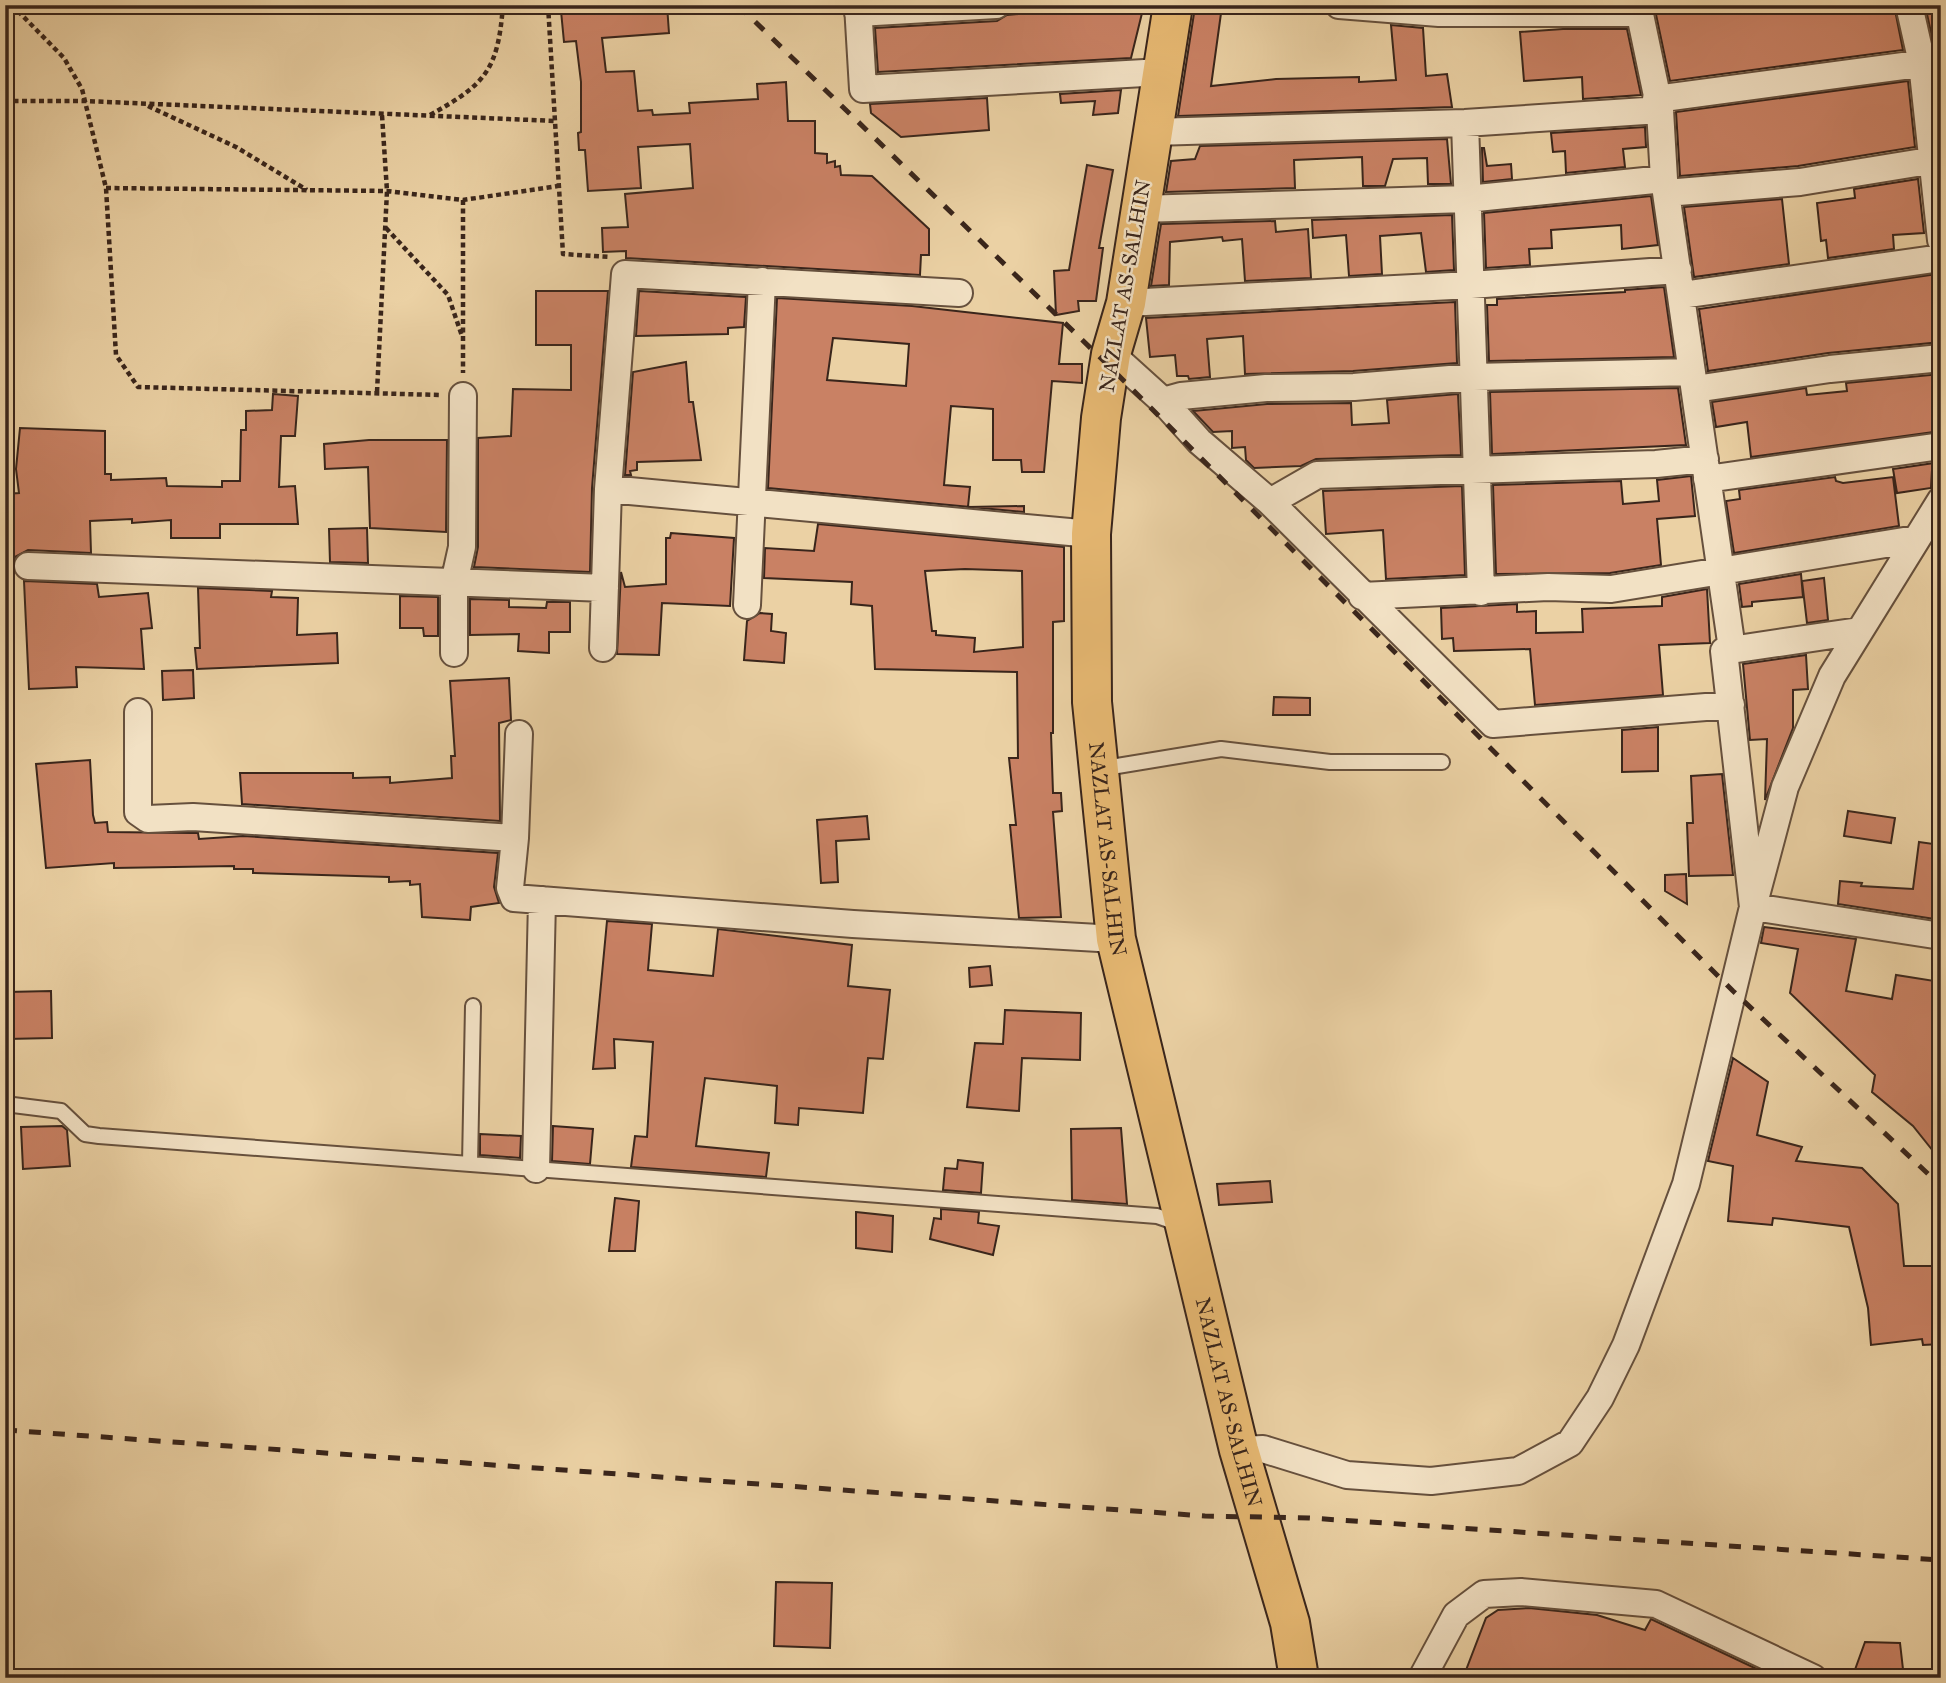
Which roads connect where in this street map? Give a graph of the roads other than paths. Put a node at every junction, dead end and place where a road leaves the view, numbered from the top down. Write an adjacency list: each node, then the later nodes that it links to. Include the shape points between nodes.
1 (996, 5): 5 (street)
2 (1173, 5): 8 (main road, NAZLAT AS-SALHIN)
3 (1339, 5): 6 (street, via 1439,13)
4 (1909, 5): 7 (street)
5 (858, 9): 8 (street, via 863,89)
6 (1638, 9): 9 (street)
7 (1932, 62): 9 (street); 12 (street)
8 (1162, 72): 11 (main road, NAZLAT AS-SALHIN)
9 (1658, 105): 10 (street); 13 (street)
10 (1465, 123): 11 (street); 14 (street)
11 (1153, 132): 15 (main road, NAZLAT AS-SALHIN)
12 (1937, 160): 13 (street, via 1800,182); 16 (street)
13 (1665, 186): 14 (street); 19 (street)
14 (1467, 199): 15 (street); 20 (street)
15 (1140, 209): 22 (main road, NAZLAT AS-SALHIN)
16 (1941, 240)
17 (1941, 258): 19 (street)
18 (762, 281): 21 (street); 32 (street, via 625,274); 35 (street)
19 (1680, 283): 20 (street); 26 (street)
20 (1471, 285): 22 (street); 25 (street)
21 (959, 293)
22 (1126, 303): 23 (main road, NAZLAT AS-SALHIN)
23 (1111, 354): 28 (street); 36 (main road, NAZLAT AS-SALHIN)
24 (1941, 358): 26 (street)
25 (1474, 377): 26 (street); 28 (street, via 1254,389); 30 (street)
26 (1693, 380): 31 (street)
27 (463, 396): 40 (street, via 462,547)
28 (1163, 401): 34 (street, via 1199,441)
29 (1941, 446): 31 (street)
30 (1477, 469): 31 (street); 34 (street, via 1317,475); 42 (street)
31 (1706, 469): 39 (street)
32 (608, 489): 35 (street); 41 (street)
33 (1941, 500): 37 (street)
34 (1270, 502): 43 (street)
35 (752, 503): 36 (street); 44 (street)
36 (1091, 534): 53 (main road, NAZLAT AS-SALHIN, via 1092,702)
37 (1916, 539): 39 (street); 45 (street)
38 (28, 566): 40 (street)
39 (1720, 571): 42 (street, via 1611,589); 47 (street)
40 (454, 583): 41 (street); 48 (street)
41 (605, 588): 46 (street)
42 (1481, 592): 43 (street)
43 (1362, 596): 49 (street, via 1493,724)
44 (747, 605)
45 (1859, 631): 47 (street); 56 (street, via 1832,676 1785,787)
46 (603, 648)
47 (1732, 649): 49 (street, via 1724,651)
48 (454, 653)
49 (1731, 705): 56 (street)
50 (138, 712): 54 (street, via 138,812 148,819 193,817)
51 (519, 734): 54 (street)
52 (1442, 762): 53 (lane, via 1330,762 1221,748)
53 (1098, 770): 58 (main road, NAZLAT AS-SALHIN)
54 (515, 838): 55 (street, via 514,898)
55 (542, 900): 58 (street); 62 (street)
56 (1753, 907): 57 (street); 64 (street, via 1686,1184 1626,1345 1600,1398 1570,1443 1518,1471 1431,1481 1347,1475 1262,1449)
57 (1941, 936)
58 (1116, 939): 63 (main road, NAZLAT AS-SALHIN)
59 (473, 1006): 61 (lane)
60 (5, 1104): 61 (lane, via 61,1111 85,1134 99,1136)
61 (470, 1164): 62 (lane)
62 (536, 1169): 63 (lane, via 1157,1216)
63 (1183, 1225): 64 (main road, NAZLAT AS-SALHIN)
64 (1239, 1450): 65 (main road, NAZLAT AS-SALHIN, via 1290,1623)
65 (1299, 1678)
66 (1422, 1678): 67 (street, via 1456,1615 1484,1594 1521,1592 1656,1604)
67 (1812, 1678)

